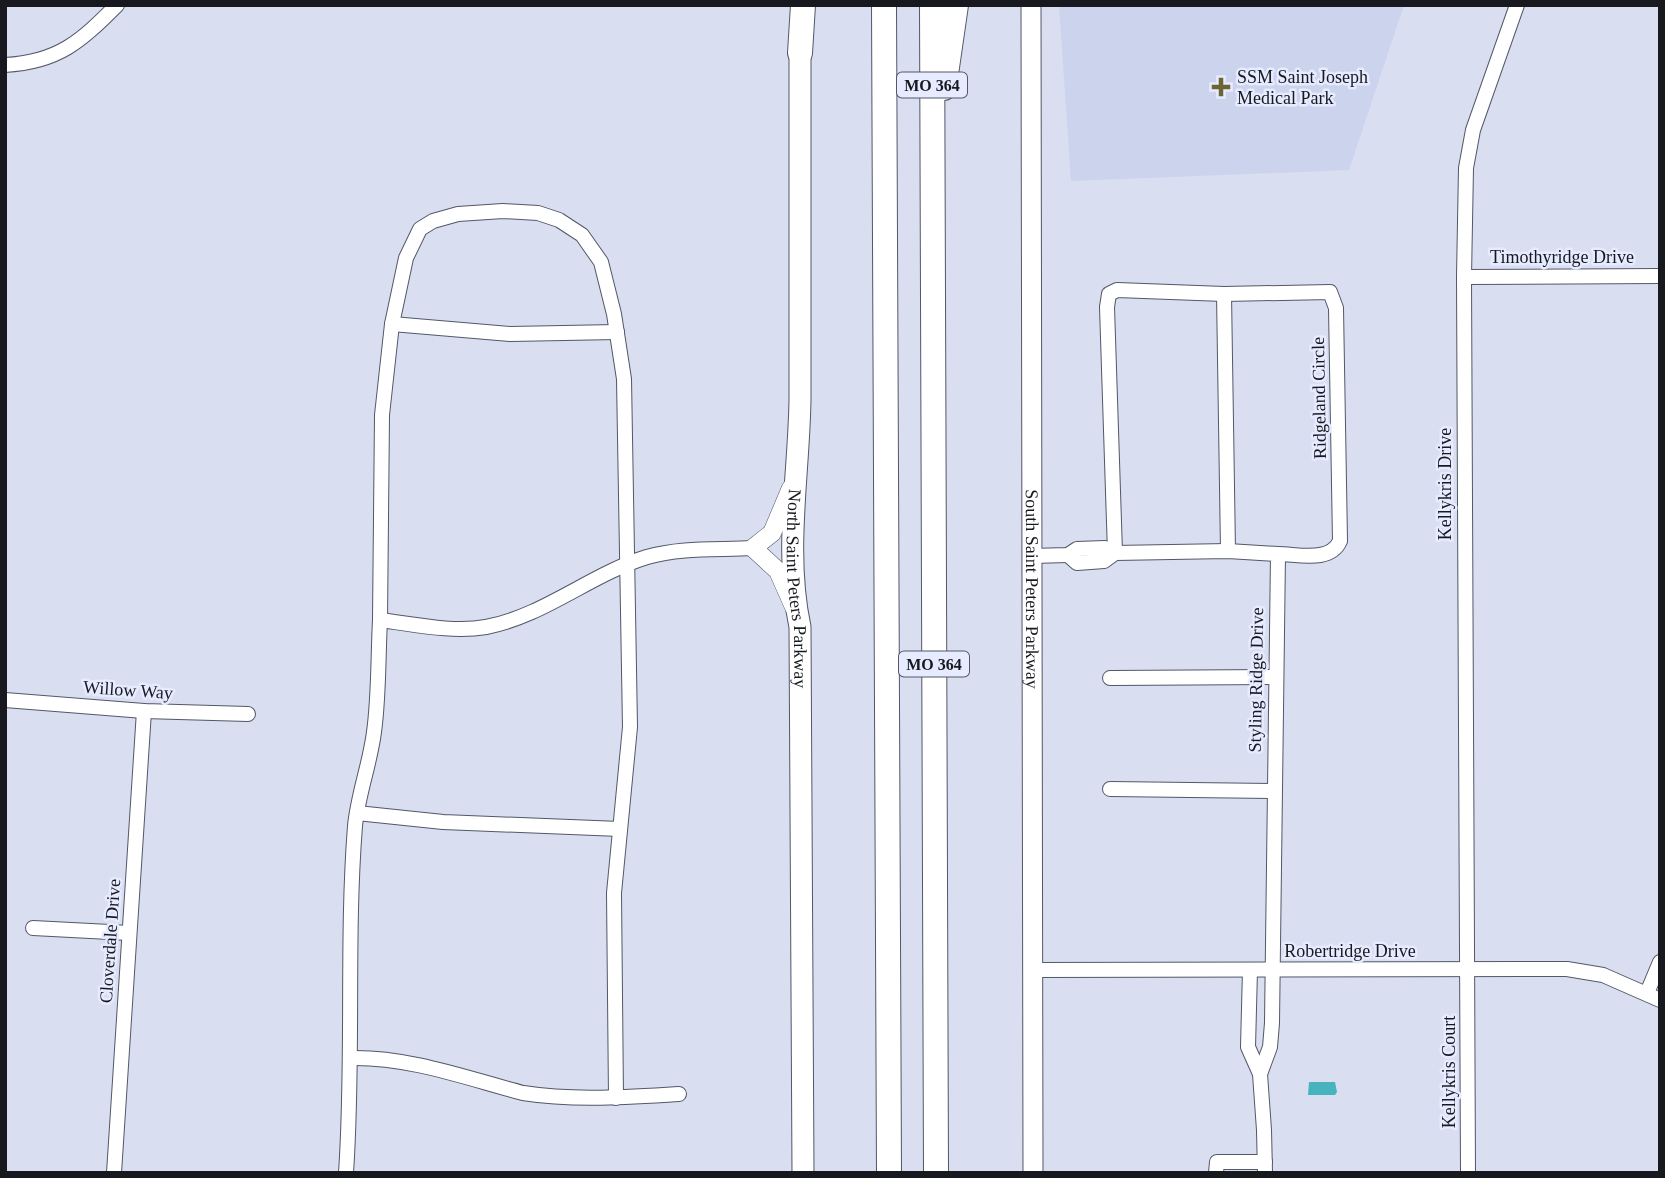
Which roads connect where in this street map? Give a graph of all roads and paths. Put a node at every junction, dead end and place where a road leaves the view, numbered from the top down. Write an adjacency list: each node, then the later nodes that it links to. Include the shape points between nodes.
1 (117, 5): 10 (street, via 61,53 31,64)
2 (796, 5): 9 (main road, North Saint Peters Parkway)
3 (803, 5): 9 (highway)
4 (884, 5): 52 (highway, MO 364)
5 (932, 5): 11 (highway, MO 364)
6 (956, 5): 11 (highway)
7 (1031, 5): 22 (main road, South Saint Peters Parkway)
8 (1517, 5): 13 (street, Kellykris Drive, via 1473,130 1466,168)
9 (800, 53): 17 (main road, North Saint Peters Parkway, via 800,402)
10 (5, 65)
11 (932, 165): 48 (highway, MO 364)
12 (1660, 276): 13 (street, Timothyridge Drive)
13 (1464, 277): 41 (street, Kellykris Drive)
14 (1224, 294): 19 (street); 20 (street, Ridgeland Circle, via 1117,290 1109,294); 21 (street, Ridgeland Circle, via 1320,291 1330,292 1334,300 1340,541 1329,553)
15 (392, 324): 16 (street, via 510,334); 16 (street, via 406,258 420,229 433,220 458,214 503,211 559,220 582,234 601,262); 25 (street, via 382,415)
16 (617, 332): 23 (street, via 624,379)
17 (794, 478): 18 (street, via 772,533); 24 (main road, North Saint Peters Parkway)
18 (753, 548): 23 (street, via 687,550); 24 (street, via 778,571)
19 (1228, 551): 20 (street); 21 (street)
20 (1115, 553): 22 (street, via 1105,548)
21 (1278, 554): 26 (street, Styling Ridge Drive)
22 (1031, 556): 38 (main road, South Saint Peters Parkway)
23 (628, 565): 25 (street, via 525,616 484,627); 34 (street, via 630,727)
24 (797, 613): 51 (main road, North Saint Peters Parkway)
25 (380, 620): 33 (street, via 374,733)
26 (1275, 677): 27 (street); 32 (street, Styling Ridge Drive)
27 (1110, 678)
28 (5, 700): 29 (street, Willow Way)
29 (144, 711): 30 (street, Willow Way); 36 (street, Cloverdale Drive)
30 (248, 714)
31 (1110, 789): 32 (street)
32 (1273, 791): 40 (street, Styling Ridge Drive)
33 (357, 813): 34 (street, via 443,822); 43 (street, via 351,897)
34 (620, 829): 46 (street, via 614,893)
35 (33, 928): 36 (street)
36 (129, 933): 49 (street, Cloverdale Drive)
37 (1660, 962): 42 (street)
38 (1033, 970): 39 (street, Robertridge Drive); 53 (main road, South Saint Peters Parkway)
39 (1250, 970): 40 (street, Robertridge Drive); 44 (street, via 1248,1047)
40 (1272, 970): 41 (street, Robertridge Drive); 44 (street, Styling Ridge Drive, via 1270,1046)
41 (1467, 970): 42 (street, Robertridge Drive, via 1567,969 1603,975); 55 (street, Kellykris Court)
42 (1653, 997)
43 (351, 1058): 46 (street, via 406,1061 542,1096); 50 (street)
44 (1260, 1074): 47 (street)
45 (680, 1094): 46 (street)
46 (615, 1098)
47 (1265, 1167): 54 (street, via 1217,1162)
48 (936, 1170)
49 (114, 1173)
50 (346, 1173)
51 (803, 1173)
52 (889, 1173)
53 (1034, 1173)
54 (1216, 1173)
55 (1468, 1173)

